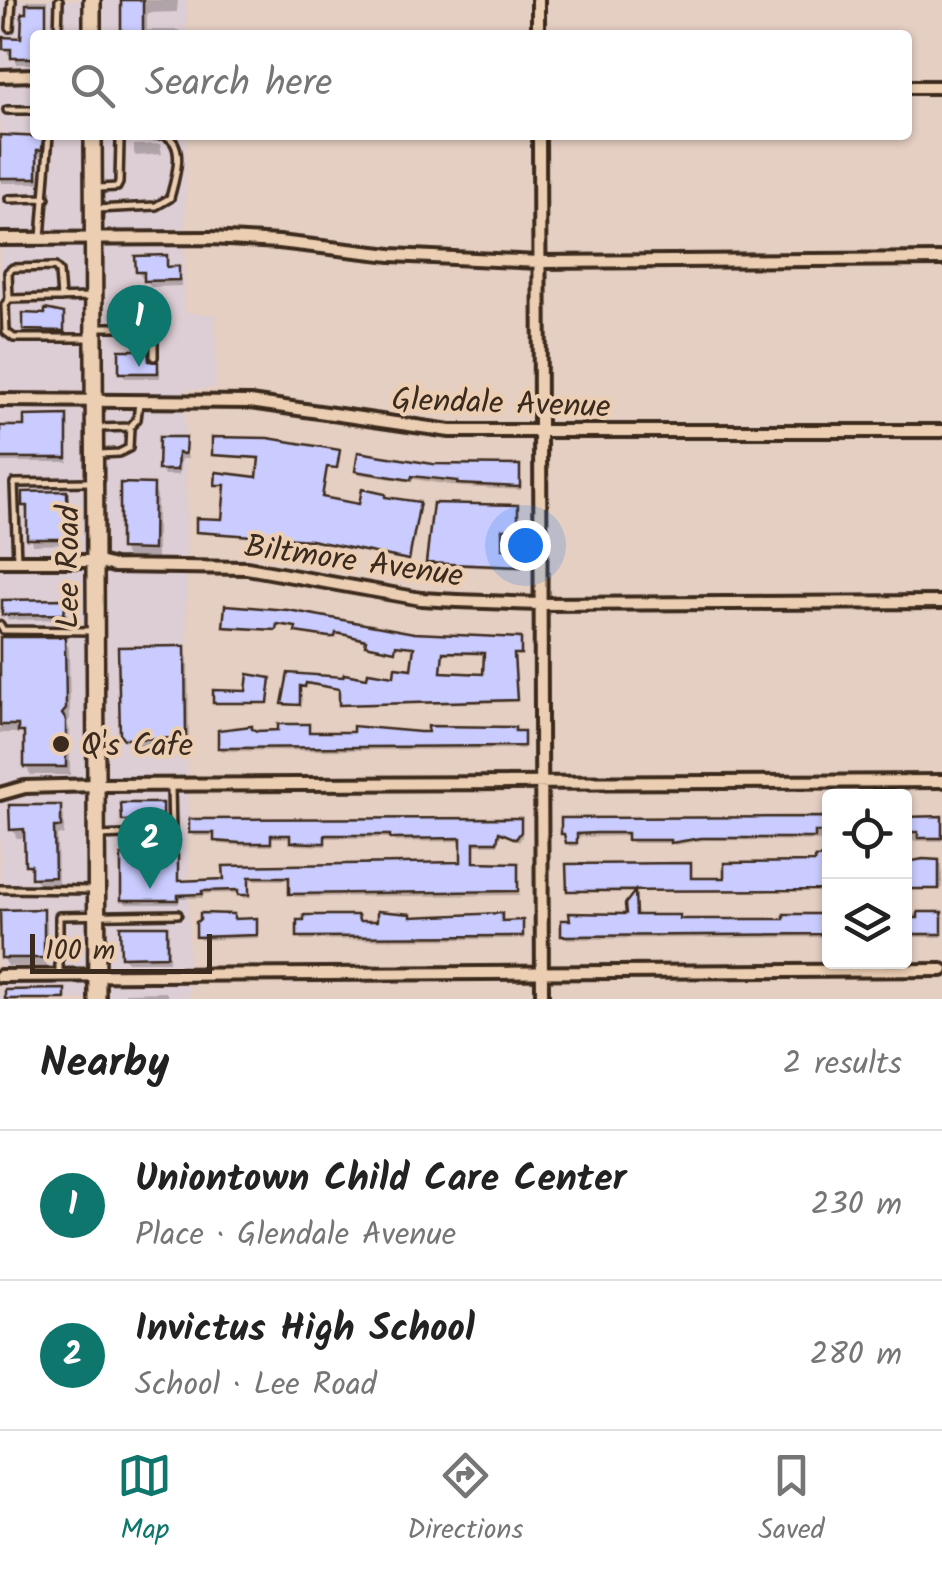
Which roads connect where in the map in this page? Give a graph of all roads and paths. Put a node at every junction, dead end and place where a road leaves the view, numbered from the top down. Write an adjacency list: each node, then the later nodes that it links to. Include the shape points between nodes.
1 (12, 0): 5 (lane)
2 (59, 0): 6 (lane)
3 (92, 0): 7 (main road)
4 (538, 0): 8 (street)
5 (10, 28)
6 (58, 30)
7 (92, 30)
8 (538, 30)
9 (30, 75): 10 (street)
10 (0, 76)
11 (912, 87): 12 (street)
12 (942, 87)
13 (7, 110): 14 (lane)
14 (30, 110)
15 (49, 140): 21 (lane)
16 (93, 140): 20 (main road, Lee Road)
17 (120, 140): 20 (lane, via 119,183)
18 (173, 140): 23 (lane, via 170,198 156,206)
19 (538, 140): 28 (street)
20 (93, 188): 23 (main road, Lee Road)
21 (46, 198): 22 (lane); 24 (lane)
22 (9, 199)
23 (93, 209): 25 (main road, Lee Road)
24 (41, 238): 25 (street); 26 (street)
25 (93, 238): 28 (street, via 211,238); 29 (main road, Lee Road)
26 (0, 239)
27 (942, 259): 28 (street)
28 (539, 262): 40 (street)
29 (94, 296): 30 (lane); 32 (main road, Lee Road)
30 (60, 298): 31 (lane); 31 (lane, via 55,267 13,268)
31 (9, 299): 32 (lane, via 6,332 14,338)
32 (94, 332): 33 (lane, via 154,328); 34 (main road, Lee Road)
33 (154, 356)
34 (94, 399): 35 (street, Glendale Avenue); 36 (street, Glendale Avenue); 38 (main road, Lee Road)
35 (0, 400)
36 (139, 400): 37 (lane, via 138,419); 40 (street, Glendale Avenue, via 250,402 450,432)
37 (130, 426): 38 (lane); 41 (lane, via 127,450)
38 (94, 428): 41 (main road, Lee Road)
39 (942, 430): 40 (street, Glendale Avenue)
40 (539, 433): 47 (street)
41 (94, 454): 42 (main road, Lee Road)
42 (94, 482): 44 (lane, via 14,483); 45 (main road, Lee Road)
43 (0, 561): 44 (street, Biltmore Avenue)
44 (17, 561): 45 (street, Biltmore Avenue)
45 (95, 561): 47 (street, Biltmore Avenue, via 247,568 421,598); 49 (main road, Lee Road)
46 (942, 602): 47 (street, Biltmore Avenue)
47 (538, 604): 51 (street)
48 (0, 625): 49 (lane)
49 (95, 632): 53 (main road, Lee Road)
50 (942, 781): 51 (street)
51 (542, 782): 52 (street); 61 (street)
52 (171, 784): 53 (street); 55 (lane, via 172,833)
53 (96, 785): 54 (street); 55 (main road, Lee Road)
54 (0, 794)
55 (96, 836): 57 (main road, Lee Road)
56 (0, 889): 57 (lane)
57 (96, 890): 59 (main road, Lee Road)
58 (178, 914): 59 (lane)
59 (97, 915): 62 (lane, via 58,916); 63 (main road, Lee Road)
60 (942, 970): 61 (street)
61 (542, 973): 63 (street); 66 (street)
62 (59, 974): 63 (street); 64 (street)
63 (97, 974): 65 (main road, Lee Road)
64 (0, 976)
65 (97, 999)
66 (542, 999)

